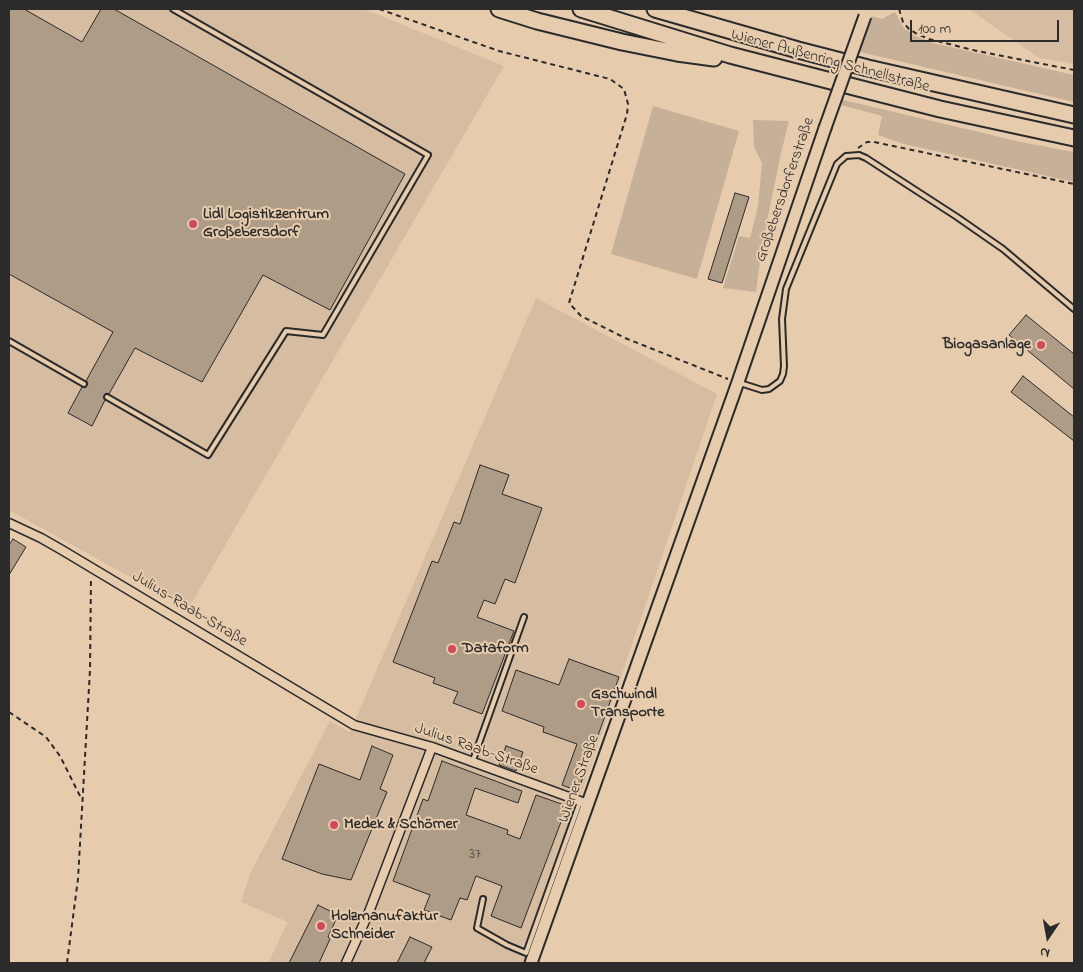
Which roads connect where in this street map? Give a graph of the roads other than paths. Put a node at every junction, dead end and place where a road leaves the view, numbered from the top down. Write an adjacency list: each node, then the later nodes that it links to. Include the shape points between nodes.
1 (173, 9): 13 (lane, via 428,155 322,335 286,331 208,455)
2 (498, 9): 6 (highway, via 652,49)
3 (581, 9): 6 (highway, Wiener Außenring Schnellstraße)
4 (655, 9): 7 (highway, Wiener Außenring Schnellstraße, via 841,62)
5 (866, 13): 11 (street, Großebersdorferstraße, bridge)
6 (766, 64): 8 (highway, Wiener Außenring Schnellstraße, via 940,109)
7 (1074, 115)
8 (1074, 138)
9 (1074, 310): 11 (lane, via 1003,249 866,158 846,156 837,164 786,289 782,319 784,366 780,381 762,390)
10 (9, 340): 12 (lane)
11 (738, 382): 15 (street, Großebersdorferstraße)
12 (84, 384)
13 (107, 397)
14 (9, 524): 17 (street, Julius-Raab-Straße, via 91,567)
15 (659, 605): 20 (street, Wiener Straße)
16 (524, 616): 19 (lane)
17 (354, 725): 18 (street, Julius Raab-Straße)
18 (432, 747): 19 (street, Julius Raab-Straße); 23 (street, via 369,912)
19 (472, 763): 20 (street, Julius Raab-Straße)
20 (584, 803): 22 (street, Wiener Straße)
21 (483, 899): 22 (lane, via 477,928)
22 (530, 957)
23 (346, 963)

